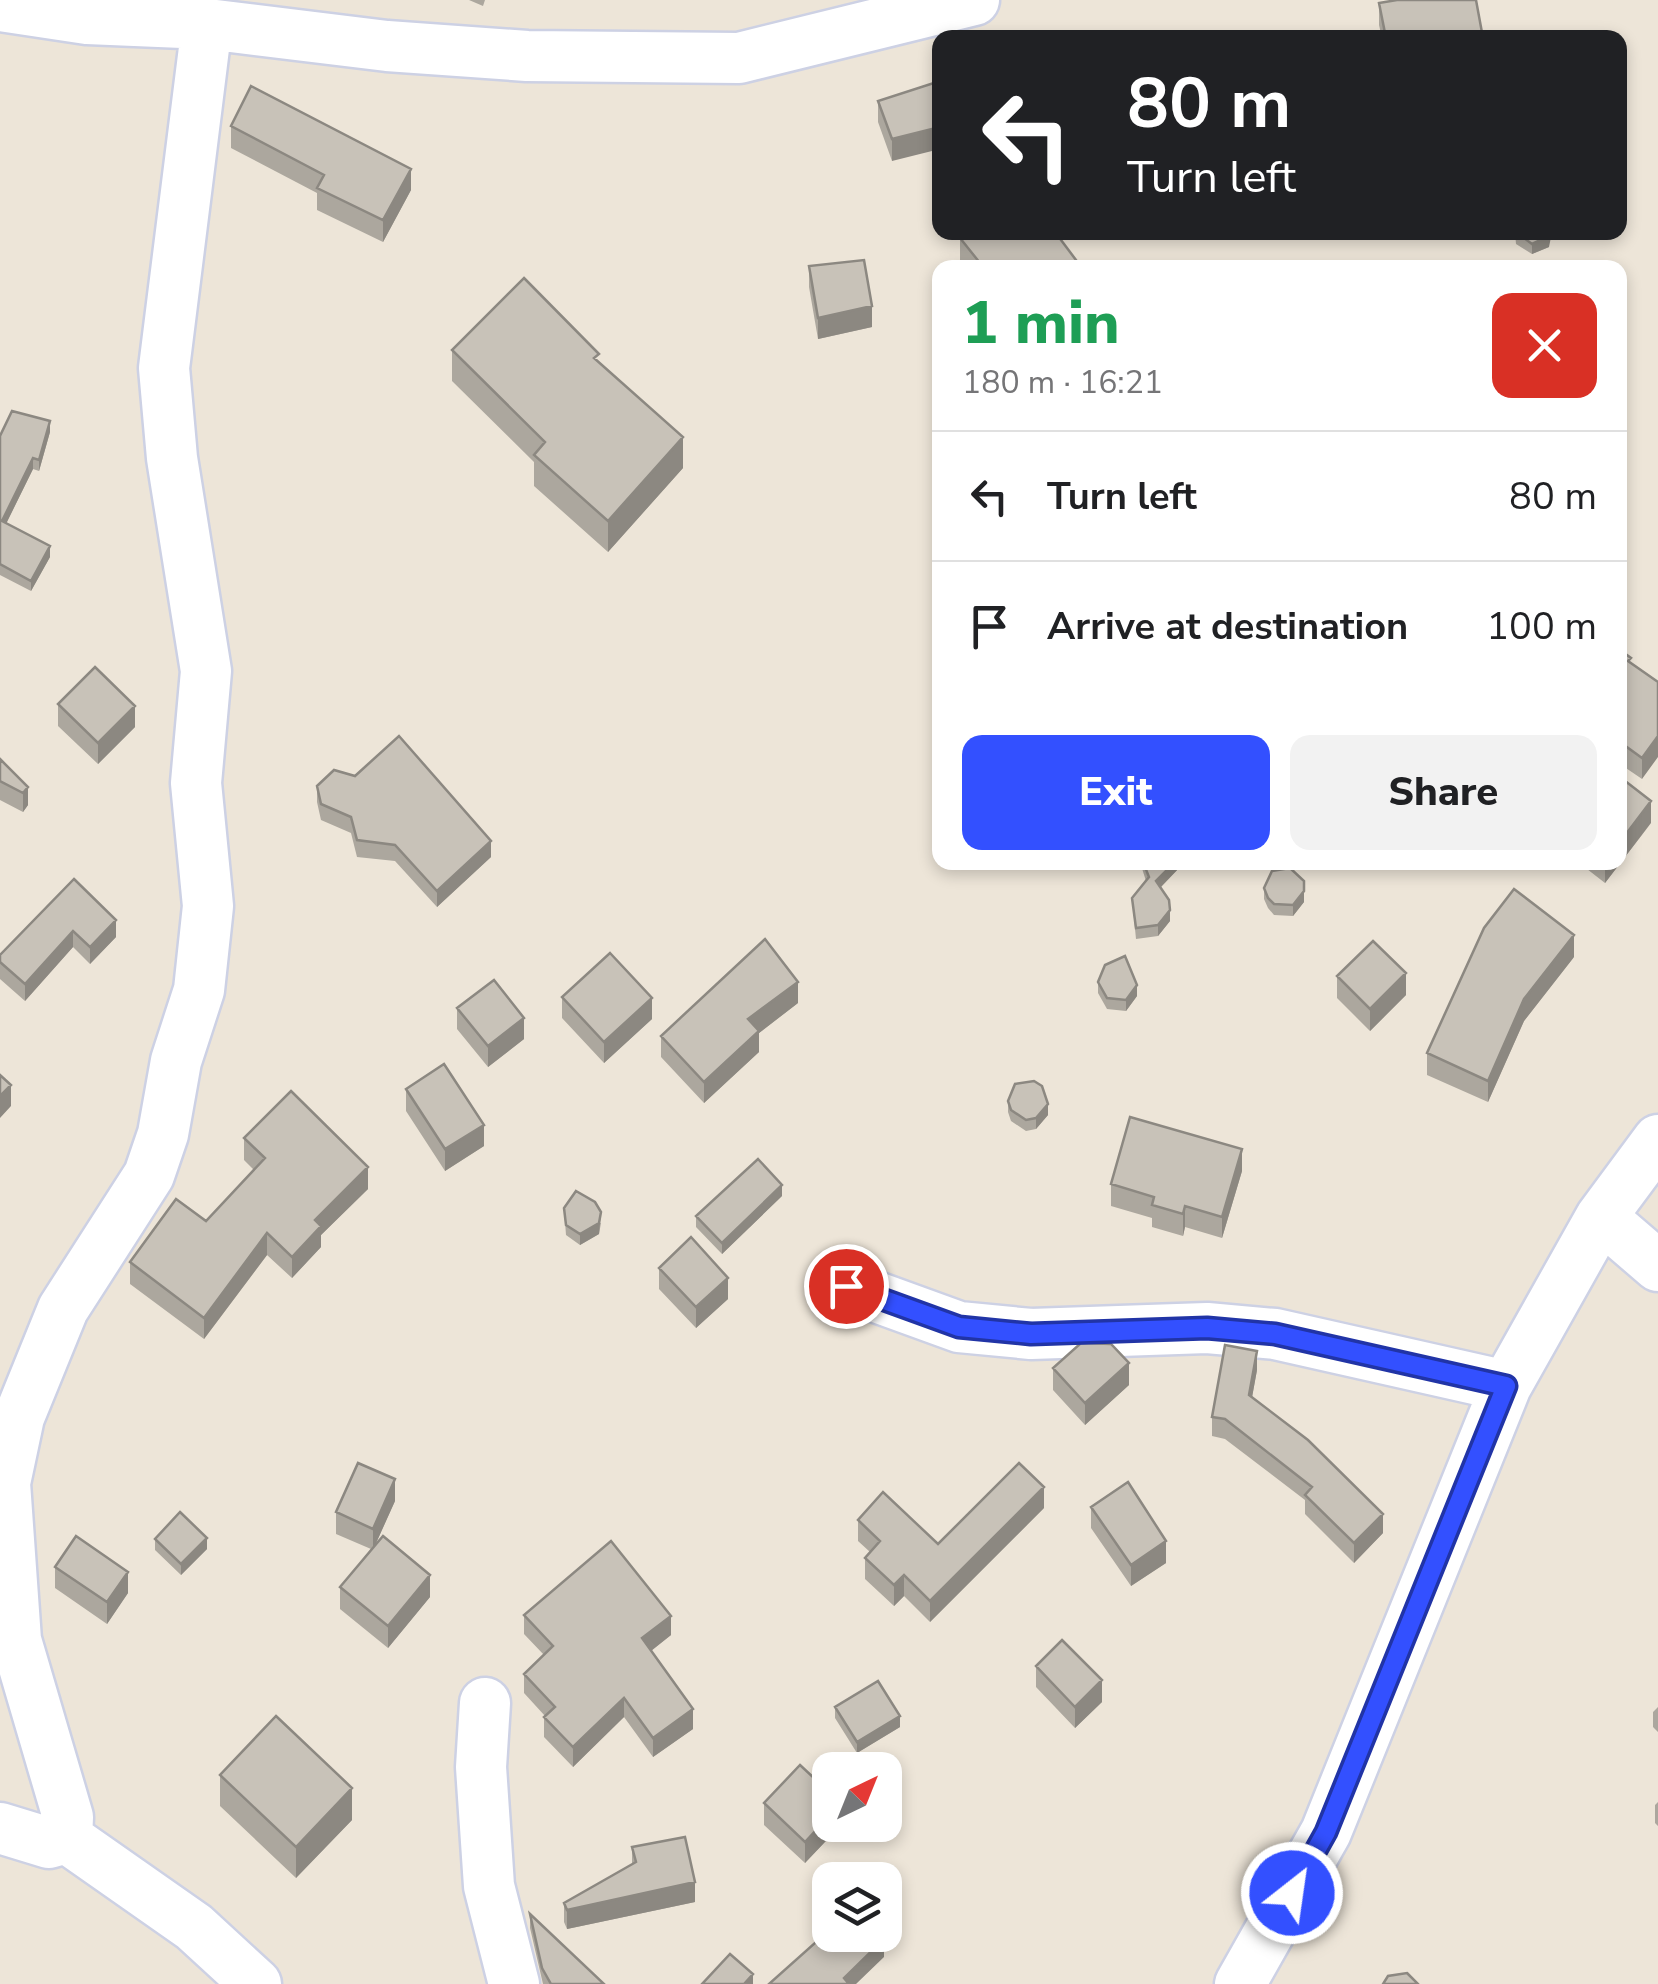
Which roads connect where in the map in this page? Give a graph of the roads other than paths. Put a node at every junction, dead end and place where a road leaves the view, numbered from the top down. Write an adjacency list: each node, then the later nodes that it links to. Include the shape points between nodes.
1 (974, 0): 3 (street, via 739,58 527,56)
2 (0, 6): 3 (street, via 86,19)
3 (208, 24): 11 (street, via 164,368 206,671 196,783 208,906 200,990 149,1174 63,1309 20,1418 4,1483 16,1640 68,1817)
4 (1658, 1140): 5 (street)
5 (1601, 1217): 6 (street); 8 (street)
6 (1658, 1266)
7 (846, 1286): 8 (street, via 959,1327 1031,1334 1207,1328 1275,1334)
8 (1506, 1386): 14 (street, via 1326,1832)
9 (485, 1703): 13 (street, via 480,1767 489,1886)
10 (0, 1828): 11 (street, via 38,1841)
11 (67, 1838): 12 (street, via 194,1927)
12 (256, 1984)
13 (514, 1984)
14 (1240, 1984)

